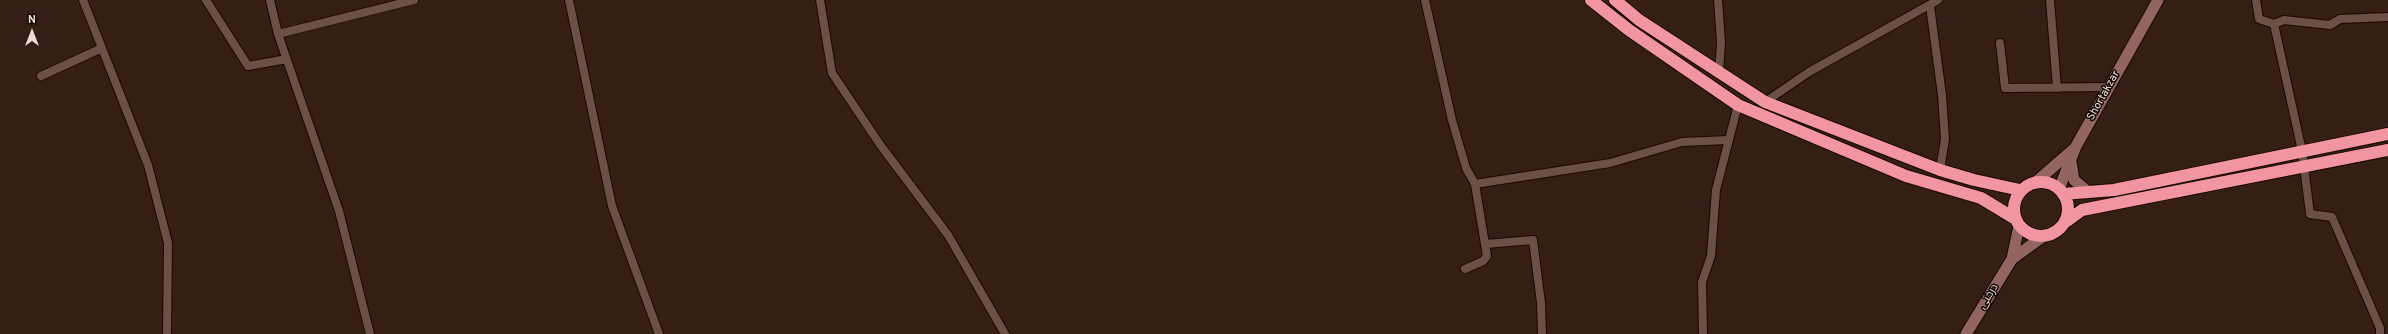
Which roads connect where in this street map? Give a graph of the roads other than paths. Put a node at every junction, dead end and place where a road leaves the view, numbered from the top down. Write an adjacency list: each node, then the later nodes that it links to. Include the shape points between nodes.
1 (83, 0): 20 (street)
2 (206, 0): 21 (street, via 248,66)
3 (270, 0): 18 (street)
4 (414, 0): 18 (street)
5 (569, 0): 49 (street, via 612,206)
6 (820, 0): 50 (street, via 832,73 881,146 948,235)
7 (1425, 0): 37 (street, via 1452,120 1466,168)
8 (1591, 0): 27 (highway, via 1629,30)
9 (1615, 0): 22 (highway, via 1639,20)
10 (1718, 0): 22 (street, via 1721,42)
11 (1938, 0): 15 (street)
12 (2050, 0): 24 (street)
13 (2158, 0): 25 (street, Shortakzar)
14 (2256, 0): 17 (street, via 2259,18)
15 (1930, 6): 26 (street, via 1809,72); 35 (street, via 1945,139)
16 (2388, 17): 17 (street, via 2340,19 2326,26 2284,20)
17 (2274, 24): 32 (street)
18 (278, 34): 21 (street)
19 (2000, 43): 24 (street, via 2005,88)
20 (102, 48): 23 (street); 47 (street, via 148,165 168,243)
21 (287, 59): 48 (street, via 339,211)
22 (1719, 72): 26 (highway)
23 (41, 76)
24 (2057, 88): 25 (street)
25 (2109, 88): 30 (street, Shortakzar)
26 (1765, 102): 35 (highway)
27 (1738, 105): 29 (street); 42 (highway, via 1906,176 1981,198)
28 (2388, 134): 32 (highway)
29 (1728, 140): 37 (street, via 1682,142 1610,163); 52 (street, via 1716,190 1711,256 1702,282)
30 (2075, 148): 33 (street); 36 (street, Shortakzar)
31 (2388, 150): 34 (highway)
32 (2302, 151): 34 (street); 40 (highway, via 2114,190)
33 (2071, 161): 39 (street); 40 (street, via 2074,180)
34 (2304, 166): 41 (highway, via 2082,210); 54 (street, via 2310,214 2332,216 2358,273 2380,328)
35 (1940, 170): 38 (highway)
36 (2037, 182): 38 (highway); 39 (highway, via 2046,182)
37 (1475, 184): 44 (street)
38 (2020, 190): 42 (highway, via 2013,208)
39 (2061, 191): 40 (highway); 41 (highway, via 2067,202)
40 (2087, 192)
41 (2067, 221): 43 (highway, via 2061,228)
42 (2017, 222): 43 (highway, via 2027,233); 45 (street)
43 (2045, 236): 45 (street)
44 (1486, 244): 46 (street, via 1486,259); 51 (street, via 1533,240)
45 (2012, 259): 53 (street, درختی)
46 (1465, 269)
47 (167, 334)
48 (370, 334)
49 (658, 334)
50 (1004, 334)
51 (1542, 334)
52 (1704, 334)
53 (1966, 334)
54 (2380, 334)

